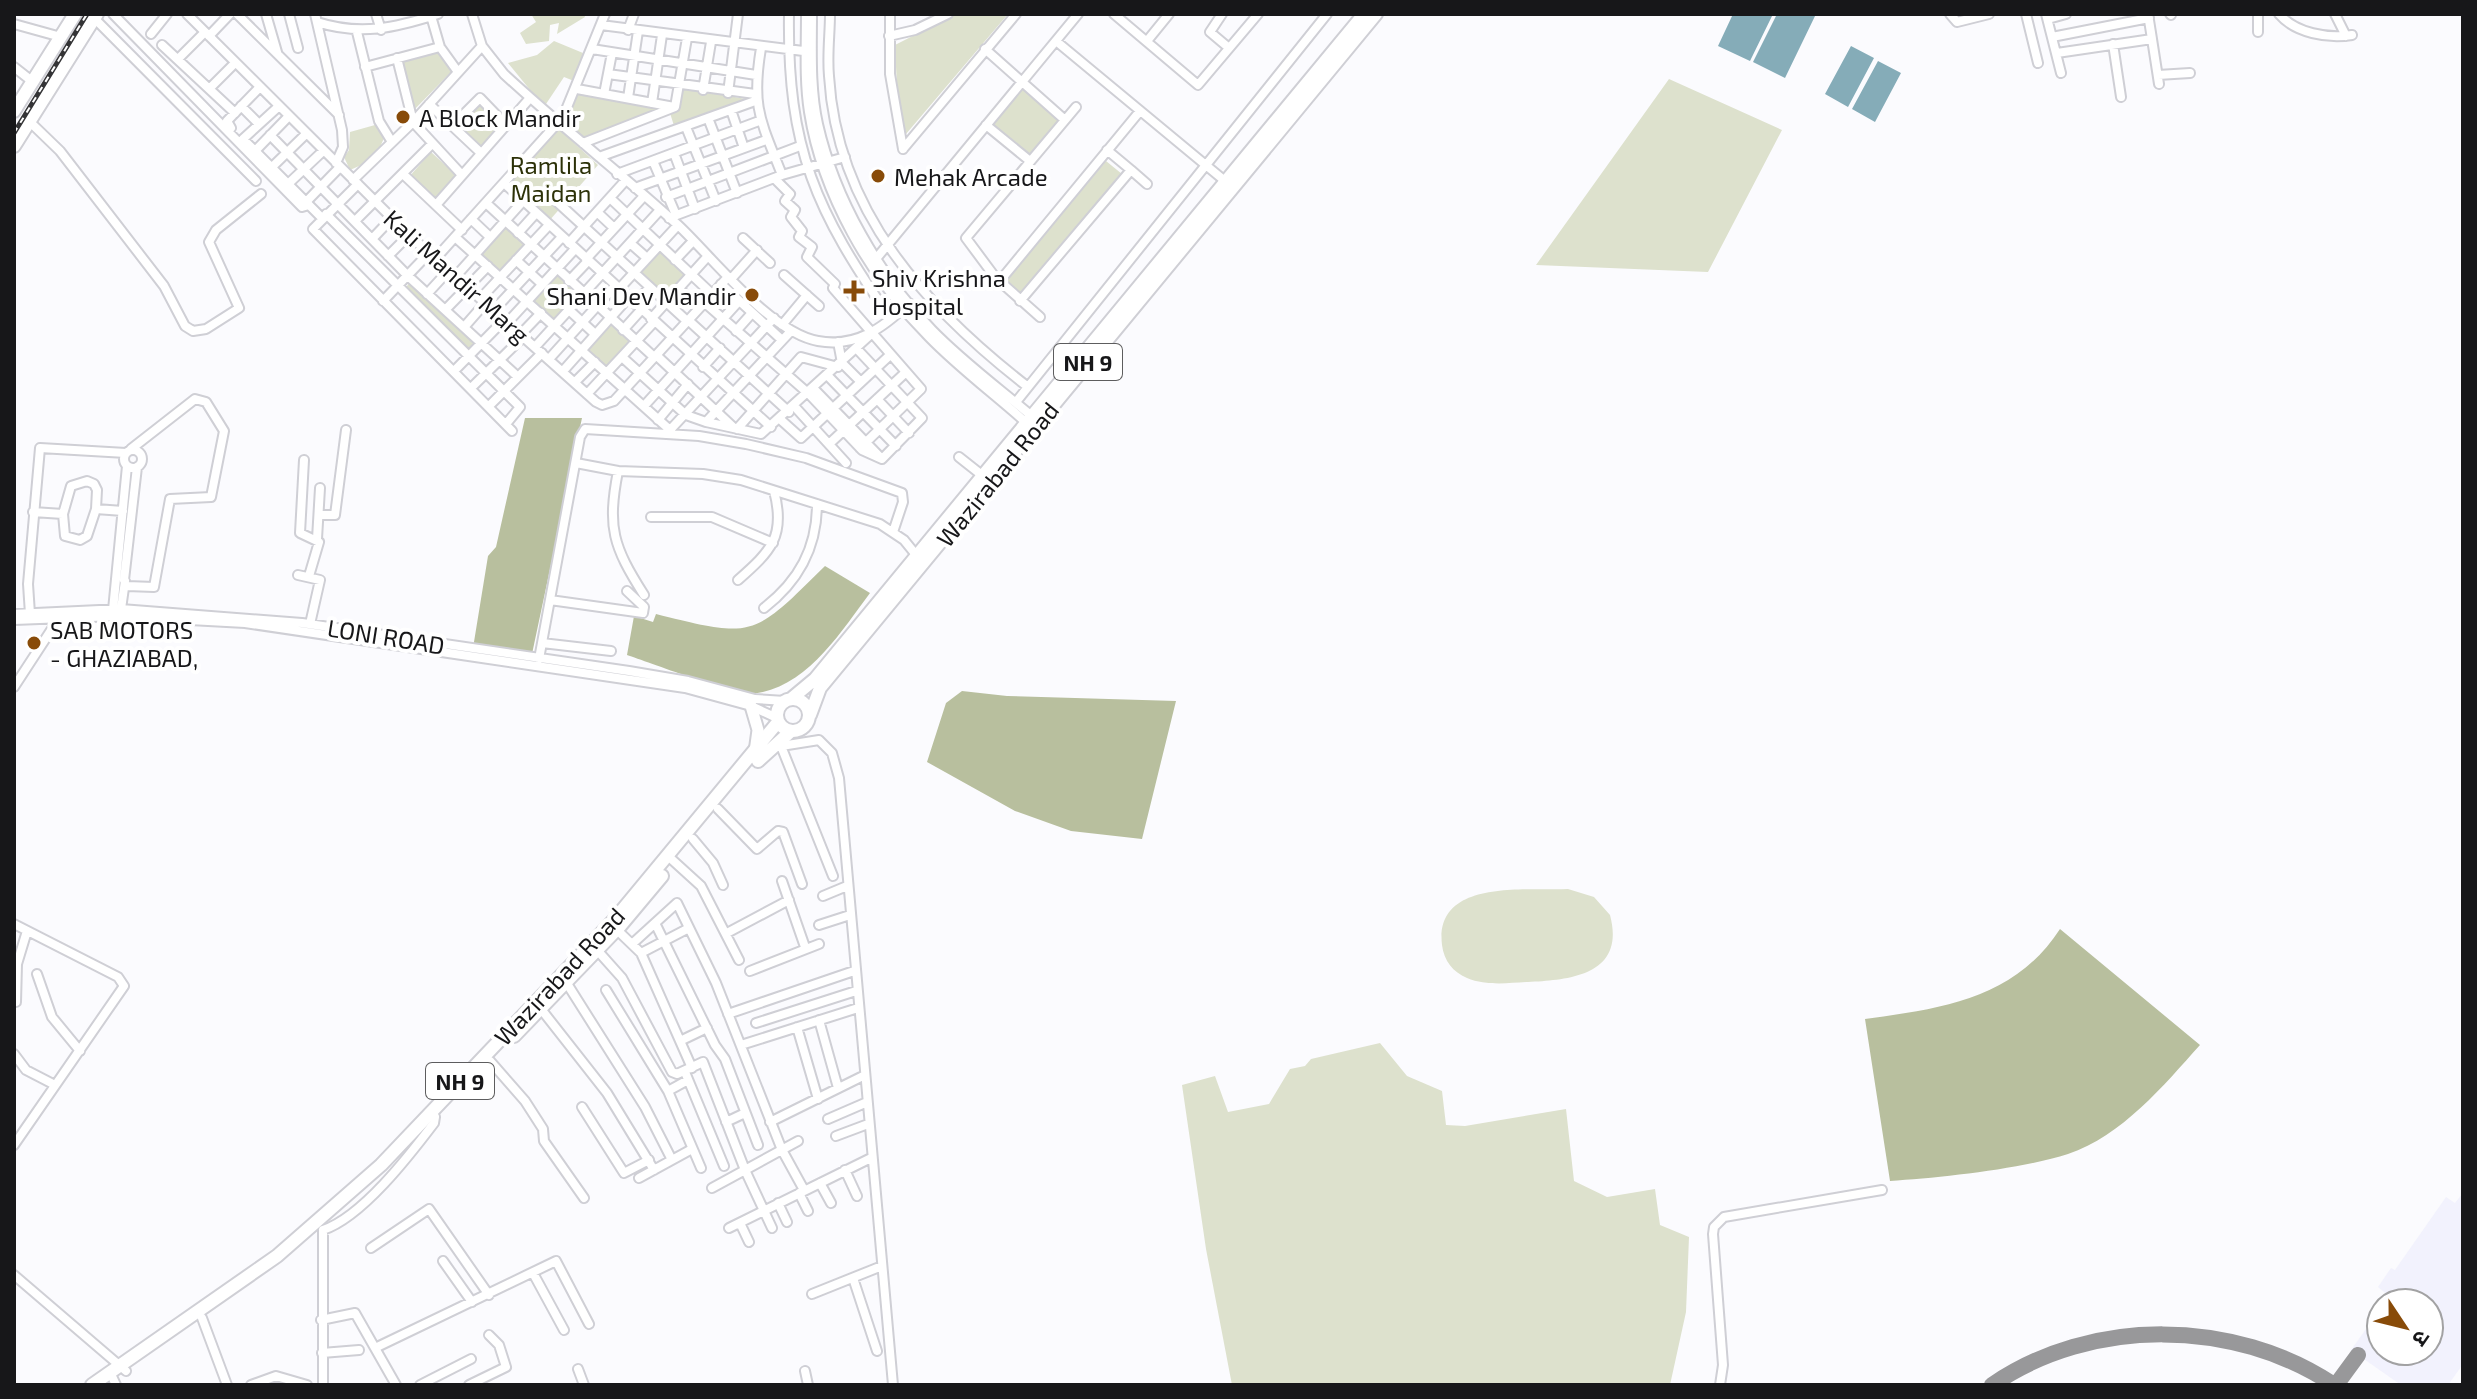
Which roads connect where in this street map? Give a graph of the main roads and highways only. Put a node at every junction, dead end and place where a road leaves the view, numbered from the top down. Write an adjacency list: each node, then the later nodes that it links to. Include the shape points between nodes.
1 (75, 14): 5 (highway)
2 (1364, 14): 7 (highway, Wazirabad Road / NH 9)
3 (1376, 14): 7 (highway, Wazirabad Road / NH 9)
4 (95, 16): 6 (highway)
5 (14, 111)
6 (14, 146)
7 (1033, 422): 8 (highway, Wazirabad Road / NH 9, via 815,679); 10 (highway, Wazirabad Road / NH 9, via 820,688)
8 (788, 700): 10 (highway, via 804,703); 11 (highway)
9 (749, 703): 13 (main road, via 758,730)
10 (810, 715): 12 (highway, via 805,728)
11 (778, 720): 12 (highway); 13 (highway, Wazirabad Road / NH 9)
12 (790, 732): 14 (highway, Wazirabad Road / NH 9)
13 (755, 752): 14 (highway, Wazirabad Road / NH 9)
14 (672, 858): 15 (highway, Wazirabad Road / NH 9)
15 (613, 927): 16 (highway, Wazirabad Road / NH 9); 16 (highway, Wazirabad Road / NH 9, via 385,1172)
16 (320, 1227): 17 (highway, Wazirabad Road / NH 9); 17 (highway, Wazirabad Road / NH 9, via 202,1318)
17 (115, 1376): 18 (highway, Wazirabad Road / NH 9)
18 (92, 1385)

